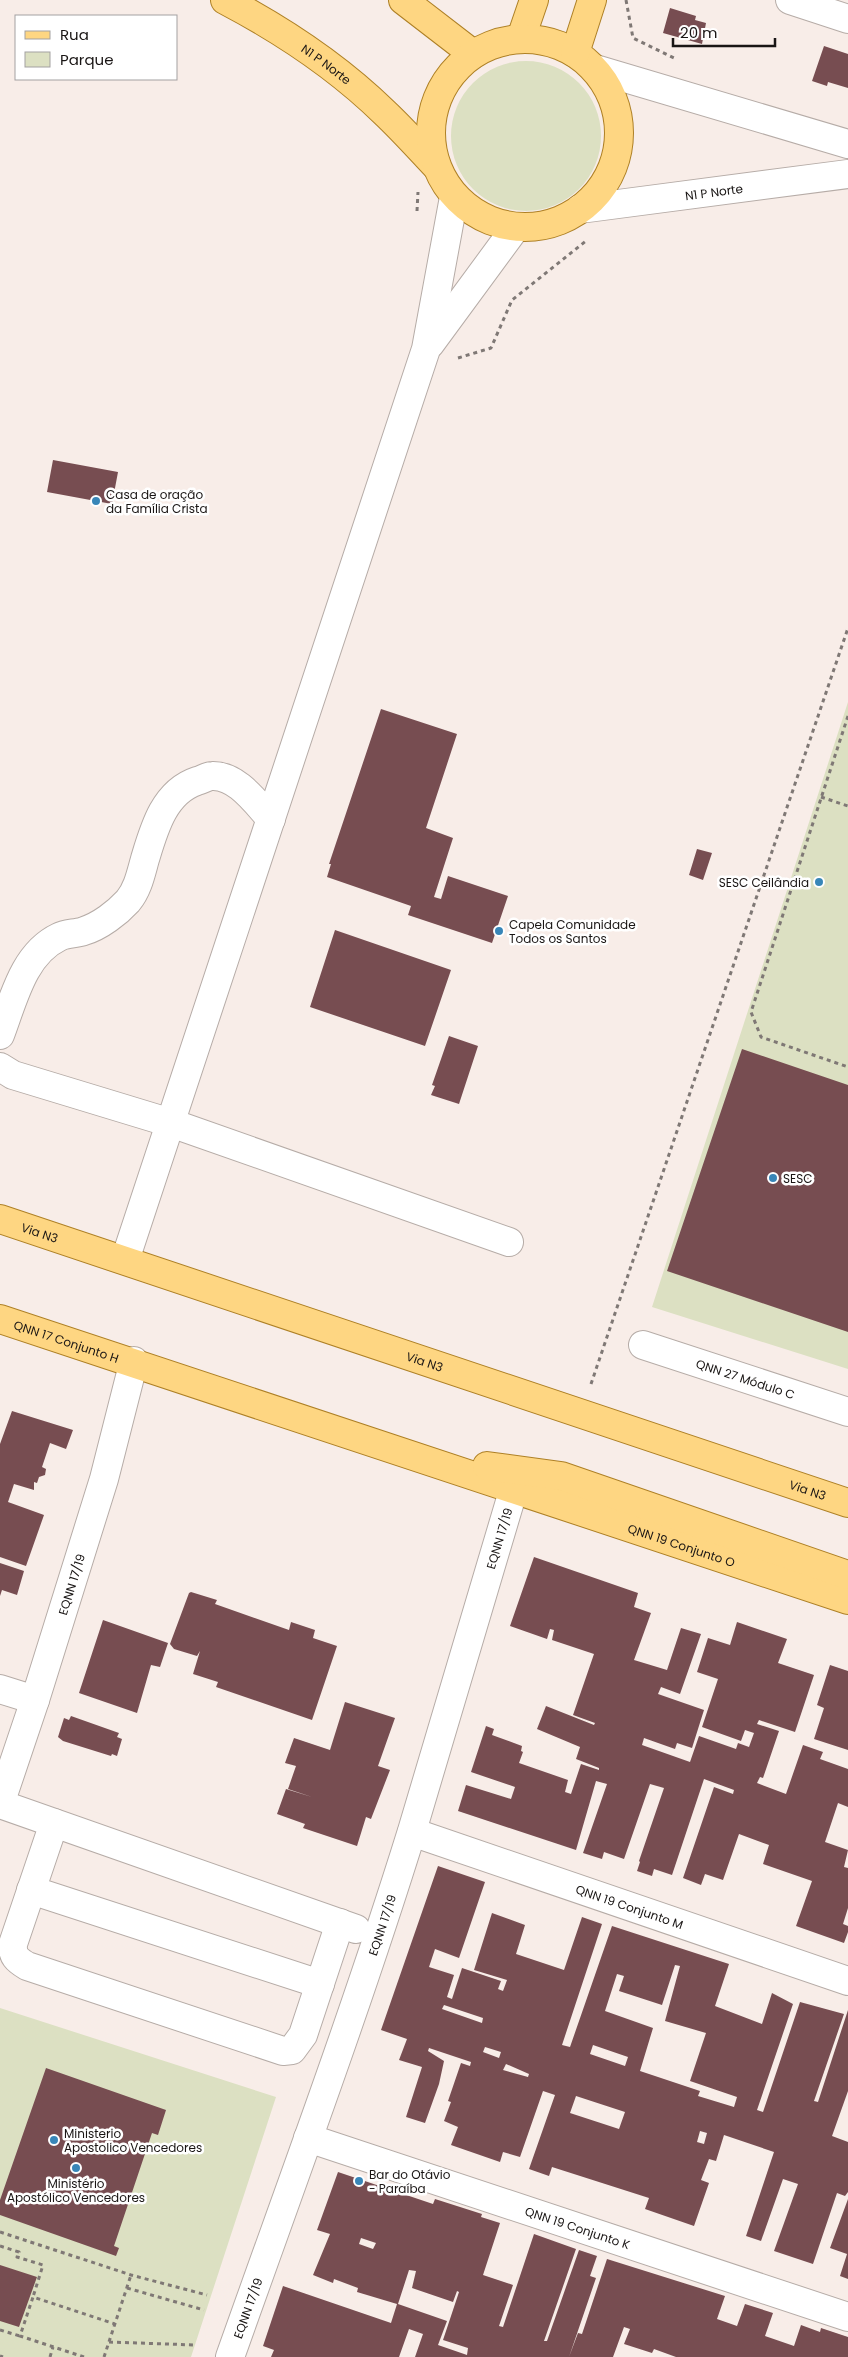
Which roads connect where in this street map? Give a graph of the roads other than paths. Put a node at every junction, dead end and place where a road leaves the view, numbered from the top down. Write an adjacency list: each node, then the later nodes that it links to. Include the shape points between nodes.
1 (225, 0): 11 (main road, N1 P Norte, via 261,18 329,66 384,112)
2 (403, 0): 8 (main road)
3 (534, 0): 7 (main road)
4 (592, 0): 9 (main road)
5 (790, 0): 6 (street)
6 (848, 19)
7 (522, 38): 8 (main road, via 488,46); 9 (main road, via 559,44)
8 (473, 54): 11 (main road, via 450,76 435,104)
9 (585, 61): 10 (street); 14 (main road, via 612,96 619,126 616,158 602,186)
10 (848, 144)
11 (427, 174): 13 (main road)
12 (848, 174): 14 (street, N1 P Norte)
13 (454, 196): 15 (main road, via 482,218); 16 (street)
14 (580, 209): 15 (main road, via 561,220 539,226)
15 (516, 227): 16 (street)
16 (426, 350): 17 (street)
17 (271, 820): 18 (street, via 230,780 212,776 191,783 175,795 160,814 138,883 129,900 101,923 85,931 59,936 43,947 26,967); 20 (street)
18 (0, 1035)
19 (0, 1067): 20 (street, via 13,1075)
20 (171, 1123): 22 (street); 23 (street)
21 (0, 1219): 23 (main road, Via N3)
22 (509, 1242)
23 (125, 1260): 30 (main road, Via N3)
24 (0, 1318): 26 (main road, QNN 17 Conjunto H)
25 (643, 1345): 27 (street, QNN 27 Módulo C)
26 (134, 1361): 28 (main road); 34 (street, EQNN 17/19, via 104,1479)
27 (848, 1412)
28 (419, 1456): 29 (main road); 31 (main road, via 561,1476)
29 (514, 1488): 32 (main road, QNN 19 Conjunto O); 37 (street, EQNN 17/19)
30 (848, 1503)
31 (848, 1576)
32 (848, 1600)
33 (0, 1689): 34 (street)
34 (35, 1700): 35 (street, EQNN 17/19)
35 (0, 1804): 36 (street)
36 (54, 1823): 38 (street); 39 (street)
37 (412, 1832): 40 (street, EQNN 17/19); 41 (street, QNN 19 Conjunto M)
38 (31, 1890): 42 (street); 42 (street, via 13,1944 12,1953 18,1961 283,2051 292,2050 299,2043)
39 (340, 1923): 40 (street); 42 (street)
40 (377, 1936): 43 (street, EQNN 17/19)
41 (848, 1981)
42 (320, 1984)
43 (308, 2138): 44 (street, QNN 19 Conjunto K); 45 (street, EQNN 17/19)
44 (848, 2317)
45 (230, 2357)

